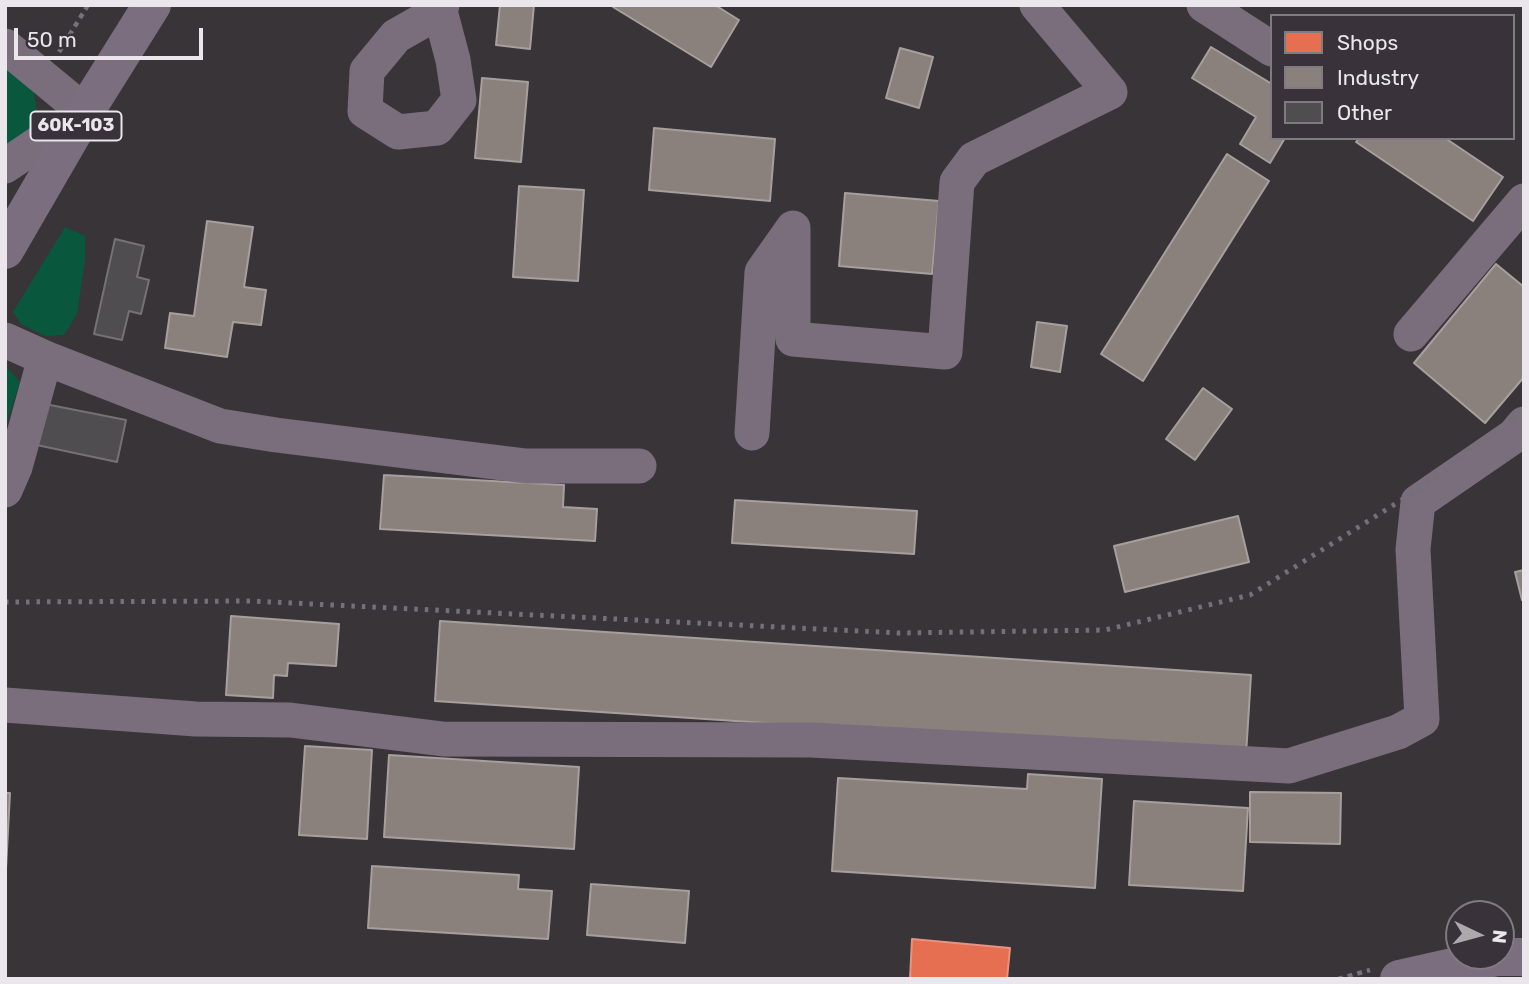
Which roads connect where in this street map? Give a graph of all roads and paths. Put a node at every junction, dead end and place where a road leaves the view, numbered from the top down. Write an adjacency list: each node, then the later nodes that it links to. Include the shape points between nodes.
1 (152, 5): 6 (main road, 60К-103)
2 (1037, 5): 14 (lane, via 1110,92 974,159 957,182 945,352 793,339 793,228 762,272)
3 (1204, 5): 5 (lane)
4 (5, 46): 6 (lane)
5 (1270, 48)
6 (85, 112): 7 (lane); 9 (main road, 60К-103)
7 (5, 166)
8 (1524, 201): 10 (lane)
9 (5, 250)
10 (1411, 334)
11 (5, 340): 12 (lane)
12 (45, 358): 15 (lane, via 220,426 526,466); 16 (lane)
13 (1524, 424): 17 (lane, via 1514,436 1418,502 1413,549 1422,719 1398,732 1289,766 811,740 443,740 290,720 196,719)
14 (752, 433)
15 (639, 466)
16 (5, 490)
17 (5, 705)
18 (1524, 957): 19 (main road, via 1497,957)
19 (1399, 979)

